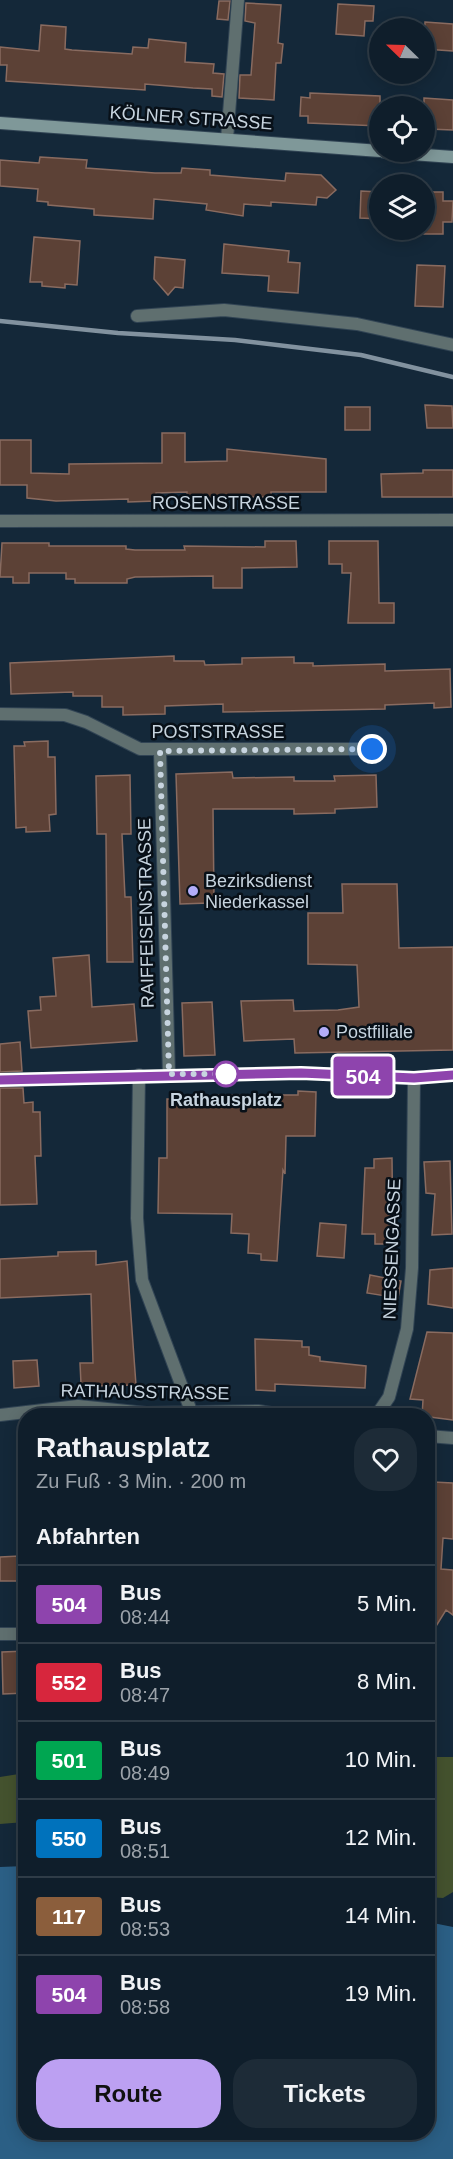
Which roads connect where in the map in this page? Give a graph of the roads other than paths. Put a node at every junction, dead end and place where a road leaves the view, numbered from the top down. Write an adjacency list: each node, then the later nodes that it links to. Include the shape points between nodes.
1 (238, 0): 3 (street)
2 (0, 123): 3 (street, KÖLNER STRASSE)
3 (227, 139): 4 (street, KÖLNER STRASSE)
4 (369, 150)
5 (435, 156): 6 (street)
6 (453, 157)
7 (137, 316): 8 (street, via 224,310 357,324)
8 (453, 345)
9 (453, 520): 10 (street, ROSENSTRASSE)
10 (0, 521)
11 (0, 714): 13 (street, POSTSTRASSE, via 66,715 140,749)
12 (372, 749): 13 (street, POSTSTRASSE)
13 (160, 751): 14 (street, RAIFFEISENSTRASSE)
14 (169, 1074): 15 (street); 17 (street, via 301,1073)
15 (139, 1075): 18 (street); 21 (street, via 136,1218 142,1280)
16 (453, 1075): 17 (street)
17 (414, 1078): 22 (street, NIESSENGASSE, via 412,1268 407,1329 389,1397)
18 (0, 1080)
19 (67, 1408): 20 (street, RATHAUSSTRASSE)
20 (97, 1408)
21 (190, 1408)
22 (381, 1408)
23 (18, 1414): 24 (street, RATHAUSSTRASSE)
24 (0, 1415)
25 (435, 1437): 26 (street)
26 (453, 1438)
27 (0, 1634): 28 (street)
28 (18, 1634)

